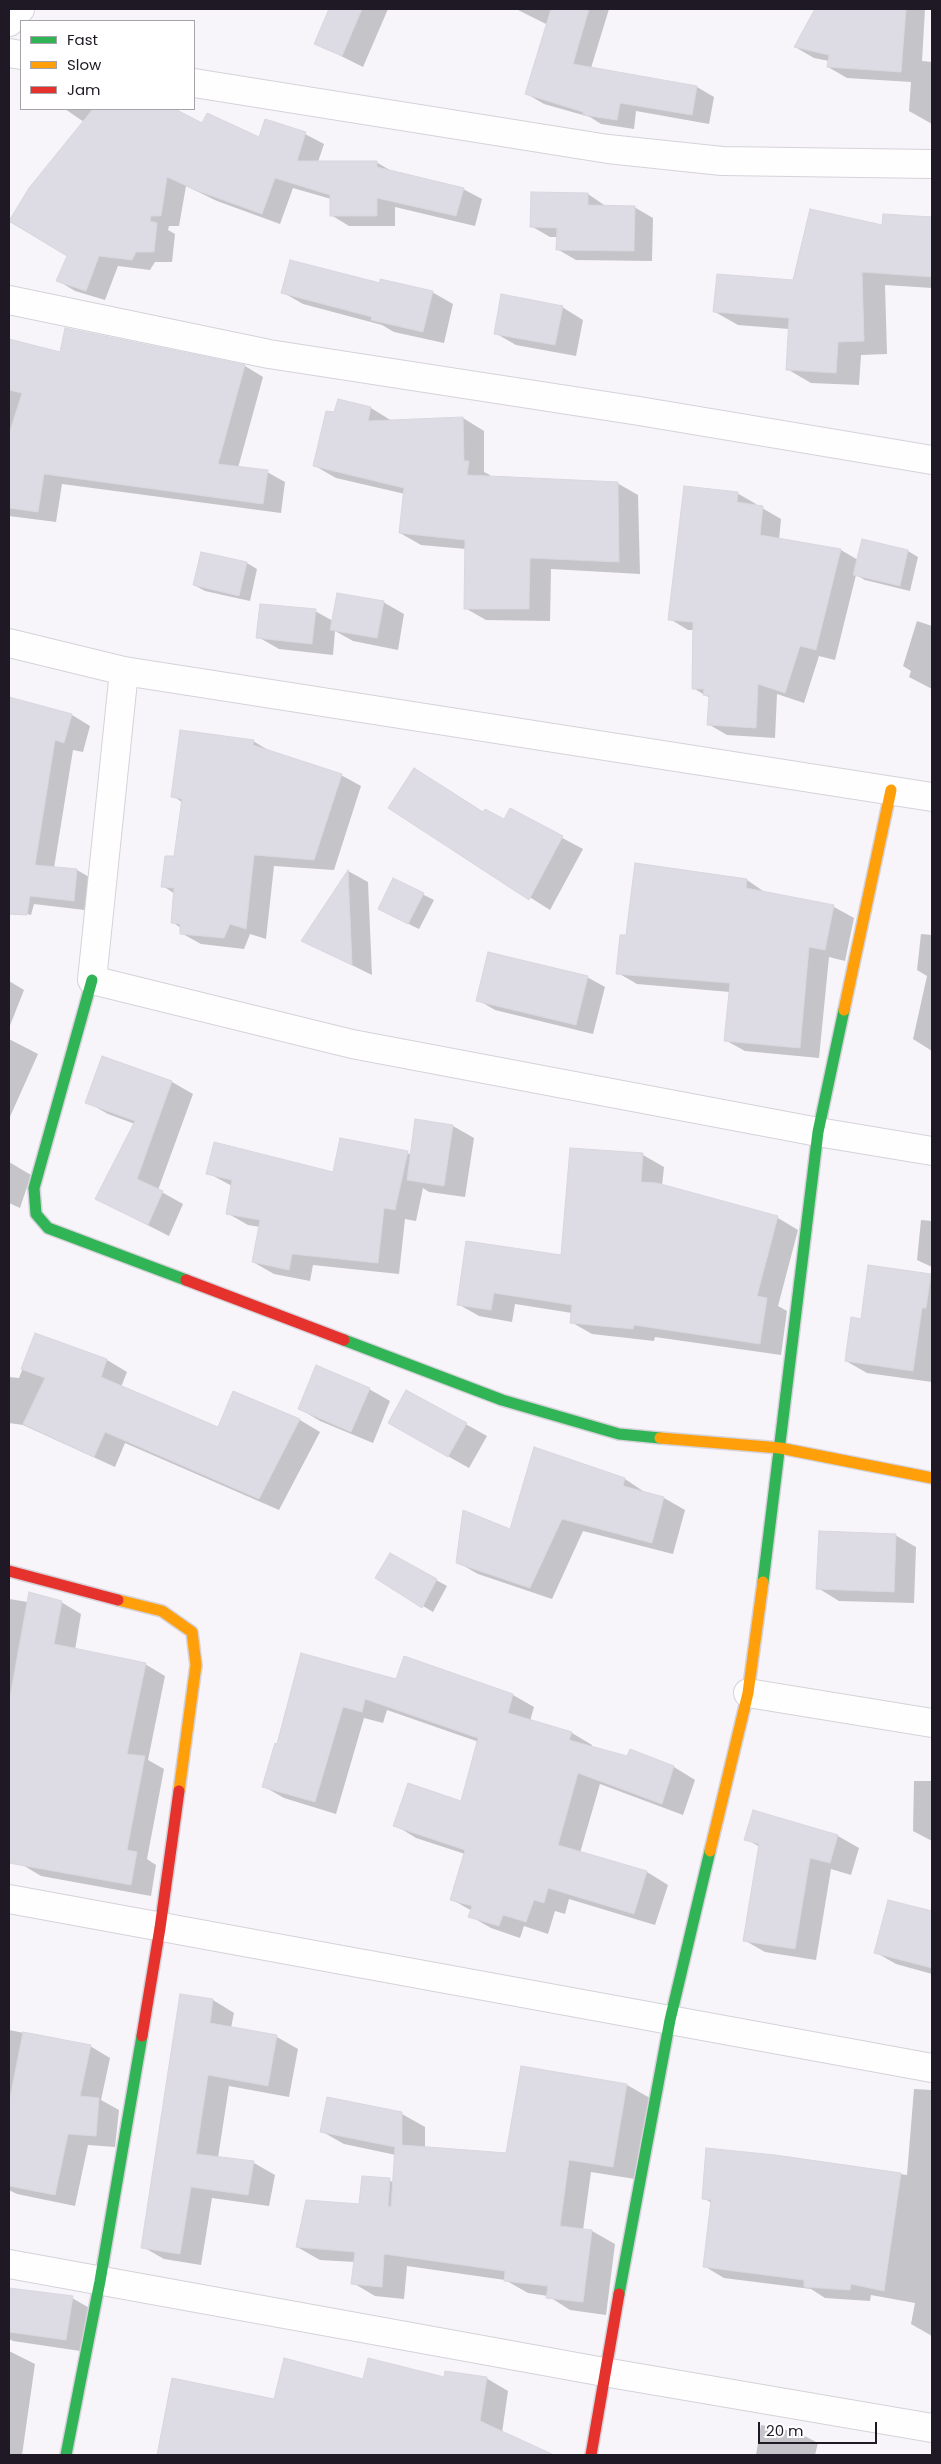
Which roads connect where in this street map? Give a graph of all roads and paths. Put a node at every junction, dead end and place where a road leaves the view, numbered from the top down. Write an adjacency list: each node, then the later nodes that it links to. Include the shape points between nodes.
1 (20, 9): 2 (street)
2 (9, 22)
3 (195, 83): 4 (street, via 608,150 722,161)
4 (932, 164)
5 (9, 300): 6 (street, via 269,354)
6 (932, 460)
7 (9, 644): 8 (street)
8 (124, 671): 9 (street); 11 (street)
9 (891, 790): 10 (street); 12 (street)
10 (932, 796)
11 (92, 980): 12 (street, via 352,1044); 14 (street, via 34,1188 36,1214 48,1228 502,1400 619,1434)
12 (818, 1132): 13 (street); 14 (street)
13 (932, 1151)
14 (780, 1448): 15 (street); 17 (street)
15 (932, 1478)
16 (9, 1571): 20 (street, via 162,1611 192,1632 196,1665)
17 (748, 1694): 18 (street); 21 (street)
18 (932, 1722)
19 (9, 1899): 20 (street)
20 (160, 1928): 21 (street); 24 (street)
21 (670, 2020): 22 (street); 25 (street)
22 (932, 2068)
23 (9, 2264): 24 (street)
24 (100, 2281): 25 (street); 27 (street)
25 (604, 2372): 26 (street); 28 (street)
26 (932, 2428)
27 (66, 2455)
28 (591, 2455)

